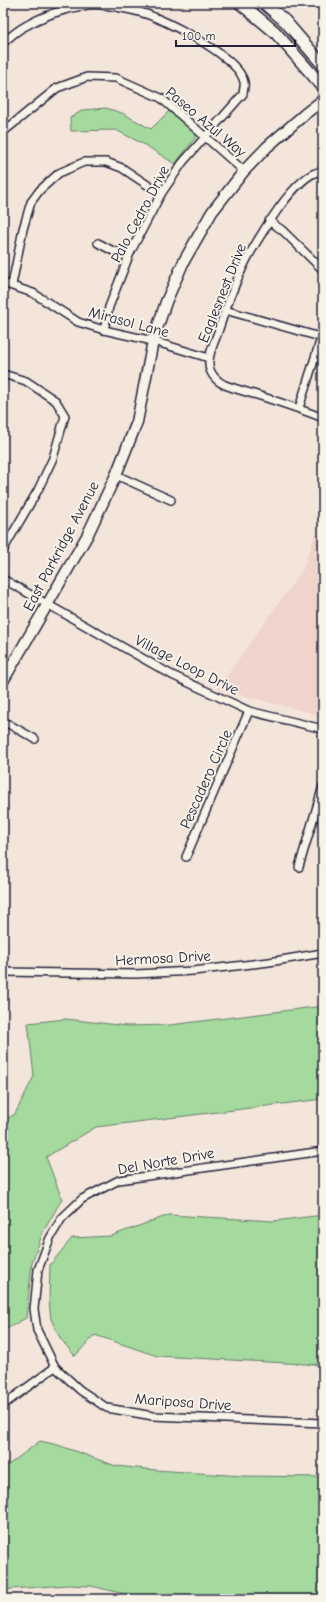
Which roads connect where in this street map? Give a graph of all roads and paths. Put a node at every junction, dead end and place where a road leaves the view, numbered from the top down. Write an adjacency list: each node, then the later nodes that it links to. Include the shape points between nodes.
1 (240, 3): 5 (main road, via 275,32)
2 (264, 3): 4 (main road, via 285,21)
3 (3, 44): 8 (street, Palo Cedro Drive, via 22,28 52,14 90,5 122,8 153,16 220,53 239,72 244,83 243,94)
4 (323, 65)
5 (323, 87)
6 (323, 100): 9 (main road, East Parkridge Avenue, via 267,147)
7 (3, 132): 8 (street, Paseo Azul Way, via 57,88 87,77 116,78 161,98)
8 (206, 137): 9 (street, Paseo Azul Way); 11 (street, Palo Cedro Drive, via 183,162)
9 (244, 171): 21 (main road, East Parkridge Avenue, via 212,212 184,261)
10 (322, 172): 12 (street, Eaglesnest Drive, via 309,176 294,189)
11 (161, 194): 14 (street, Palo Cedro Drive); 17 (street, via 122,168 106,162 84,162 59,174 40,190 31,202)
12 (269, 220): 15 (street); 18 (street, Eaglesnest Drive, via 244,266)
13 (98, 243): 14 (street, via 113,251)
14 (130, 253): 19 (street, Palo Cedro Drive, via 109,307)
15 (323, 270)
16 (3, 283): 17 (street, Mirasol Lane)
17 (12, 285): 19 (street, Mirasol Lane, via 33,293 78,322)
18 (225, 310): 20 (street); 22 (street, Eaglesnest Drive)
19 (104, 330): 21 (street, Mirasol Lane)
20 (322, 334): 24 (street)
21 (152, 341): 22 (street, Mirasol Lane); 26 (main road, East Parkridge Avenue, via 137,422)
22 (209, 358): 24 (street, Eaglesnest Drive, via 209,368 213,377 225,385)
23 (3, 374): 28 (street, via 26,381 56,401 66,416 53,458 38,490)
24 (299, 408): 25 (street)
25 (323, 418)
26 (116, 475): 27 (street); 30 (main road, East Parkridge Avenue, via 87,536)
27 (171, 500)
28 (3, 550)
29 (3, 579): 30 (street, Village Loop Drive)
30 (47, 604): 31 (main road, East Parkridge Avenue); 32 (street, Village Loop Drive, via 172,675)
31 (3, 681)
32 (249, 711): 34 (street, Village Loop Drive); 37 (street, Pescadero Circle)
33 (3, 721): 35 (street)
34 (323, 729)
35 (35, 739)
36 (323, 786): 38 (street)
37 (186, 857)
38 (299, 867)
39 (323, 953): 40 (street, Hermosa Drive, via 193,971 136,974)
40 (3, 972)
41 (323, 1151): 42 (street, Del Norte Drive, via 119,1180 82,1199 62,1218 50,1238 38,1270 34,1309 37,1330)
42 (55, 1367): 43 (street); 44 (street, Mariposa Drive, via 80,1390 107,1408 152,1416)
43 (3, 1405)
44 (323, 1423)

